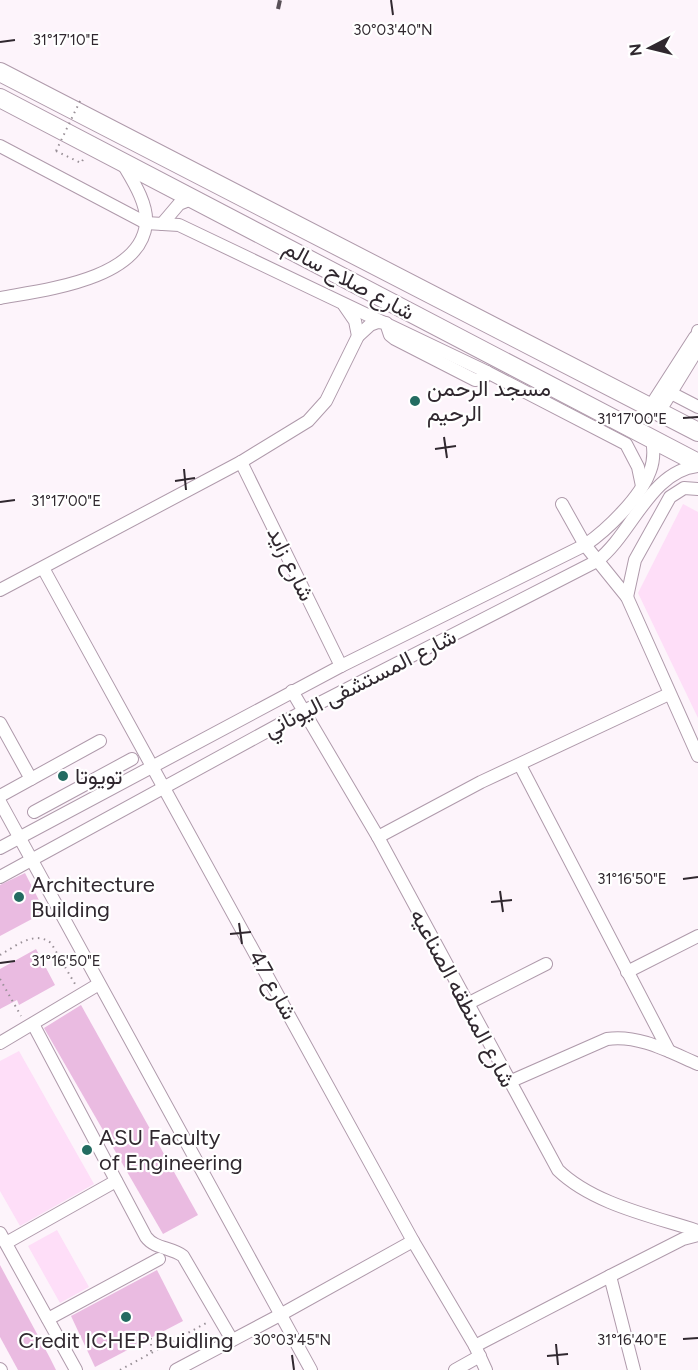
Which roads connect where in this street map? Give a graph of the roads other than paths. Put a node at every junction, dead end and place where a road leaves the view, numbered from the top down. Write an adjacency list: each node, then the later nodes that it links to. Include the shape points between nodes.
1 (0, 72): 16 (highway, شارع صلاح سالم)
2 (0, 98): 4 (highway, شارع صلاح سالم)
3 (0, 146): 6 (street)
4 (123, 164): 5 (highway, شارع صلاح سالم); 6 (street, via 139,194)
5 (194, 198): 7 (street, via 179,204); 18 (highway, شارع صلاح سالم)
6 (146, 223): 7 (street); 8 (street, via 132,253 116,266 75,283)
7 (162, 224): 9 (street, via 179,225)
8 (0, 298)
9 (342, 303): 10 (street); 12 (street, via 355,321)
10 (386, 323): 12 (street, via 370,325); 21 (street, via 626,444 638,467)
11 (698, 332): 13 (street, via 694,355); 16 (street)
12 (358, 336): 19 (street, via 318,412)
13 (671, 393): 14 (street); 16 (street)
14 (686, 400): 15 (street); 16 (street)
15 (698, 406)
16 (661, 413): 17 (highway, شارع صلاح سالم)
17 (698, 432)
18 (652, 439): 20 (highway, شارع صلاح سالم); 21 (street, شارع المستشفى اليوناني, via 653,460)
19 (241, 462): 26 (street); 29 (street, شارع زايد)
20 (698, 465): 25 (street, شارع المستشفى اليوناني, via 662,482 614,546)
21 (642, 486): 24 (street, شارع المستشفى اليوناني, via 612,524)
22 (698, 489): 28 (street, via 684,488 670,497 635,560)
23 (561, 504): 24 (street)
24 (585, 545): 25 (street); 29 (street, شارع المستشفى اليوناني)
25 (597, 561): 28 (street); 32 (street, شارع المستشفى اليوناني)
26 (43, 568): 27 (street); 38 (street, شارع 47)
27 (0, 590)
28 (627, 597): 31 (street)
29 (341, 666): 30 (street, شارع المستشفى اليوناني)
30 (292, 691): 32 (street, شارع المنطقه الصناعيه); 38 (street, شارع المستشفى اليوناني)
31 (669, 694): 35 (street); 37 (street)
32 (304, 711): 41 (street, شارع المستشفى اليوناني); 47 (street, شارع المنطقه الصناعيه)
33 (0, 723): 39 (street)
34 (100, 741): 39 (street)
35 (698, 756)
36 (132, 759): 40 (street)
37 (520, 765): 47 (street); 53 (street)
38 (152, 766): 41 (street, شارع 47); 43 (street, شارع المستشفى اليوناني)
39 (30, 778): 42 (street)
40 (83, 785): 43 (street); 45 (street)
41 (164, 787): 49 (street, شارع المستشفى اليوناني); 64 (street, شارع 47)
42 (0, 796)
43 (91, 799): 46 (street, شارع المستشفى اليوناني)
44 (0, 802): 46 (street)
45 (34, 812)
46 (20, 837): 48 (street, شارع المستشفى اليوناني); 49 (street)
47 (378, 837): 55 (street, شارع المنطقه الصناعيه)
48 (0, 848)
49 (32, 860): 50 (street, شارع المستشفى اليوناني); 54 (street)
50 (0, 877)
51 (698, 936): 53 (street)
52 (546, 964): 55 (street)
53 (627, 972): 58 (street)
54 (99, 984): 56 (street); 67 (street)
55 (467, 1004): 60 (street, شارع المنطقه الصناعيه)
56 (30, 1025): 57 (street); 61 (street)
57 (0, 1043)
58 (669, 1051): 59 (street); 60 (street, via 629,1038 607,1040)
59 (698, 1064)
60 (508, 1082): 62 (street, شارع المنطقه الصناعيه, via 549,1158 568,1181 610,1202)
61 (116, 1181): 63 (street); 69 (street, via 146,1237 155,1245 183,1256)
62 (698, 1233): 66 (street)
63 (3, 1238): 68 (street)
64 (413, 1241): 67 (street); 70 (street, شارع 47)
65 (159, 1259): 68 (street)
66 (610, 1275): 70 (street); 76 (street)
67 (280, 1315): 69 (street); 73 (street)
68 (48, 1319): 71 (street)
69 (232, 1341): 72 (street)
70 (478, 1351): 74 (street); 75 (street, شارع 47)
71 (76, 1370)
72 (176, 1370)
73 (310, 1370)
74 (455, 1370)
75 (486, 1370)
76 (634, 1370)

